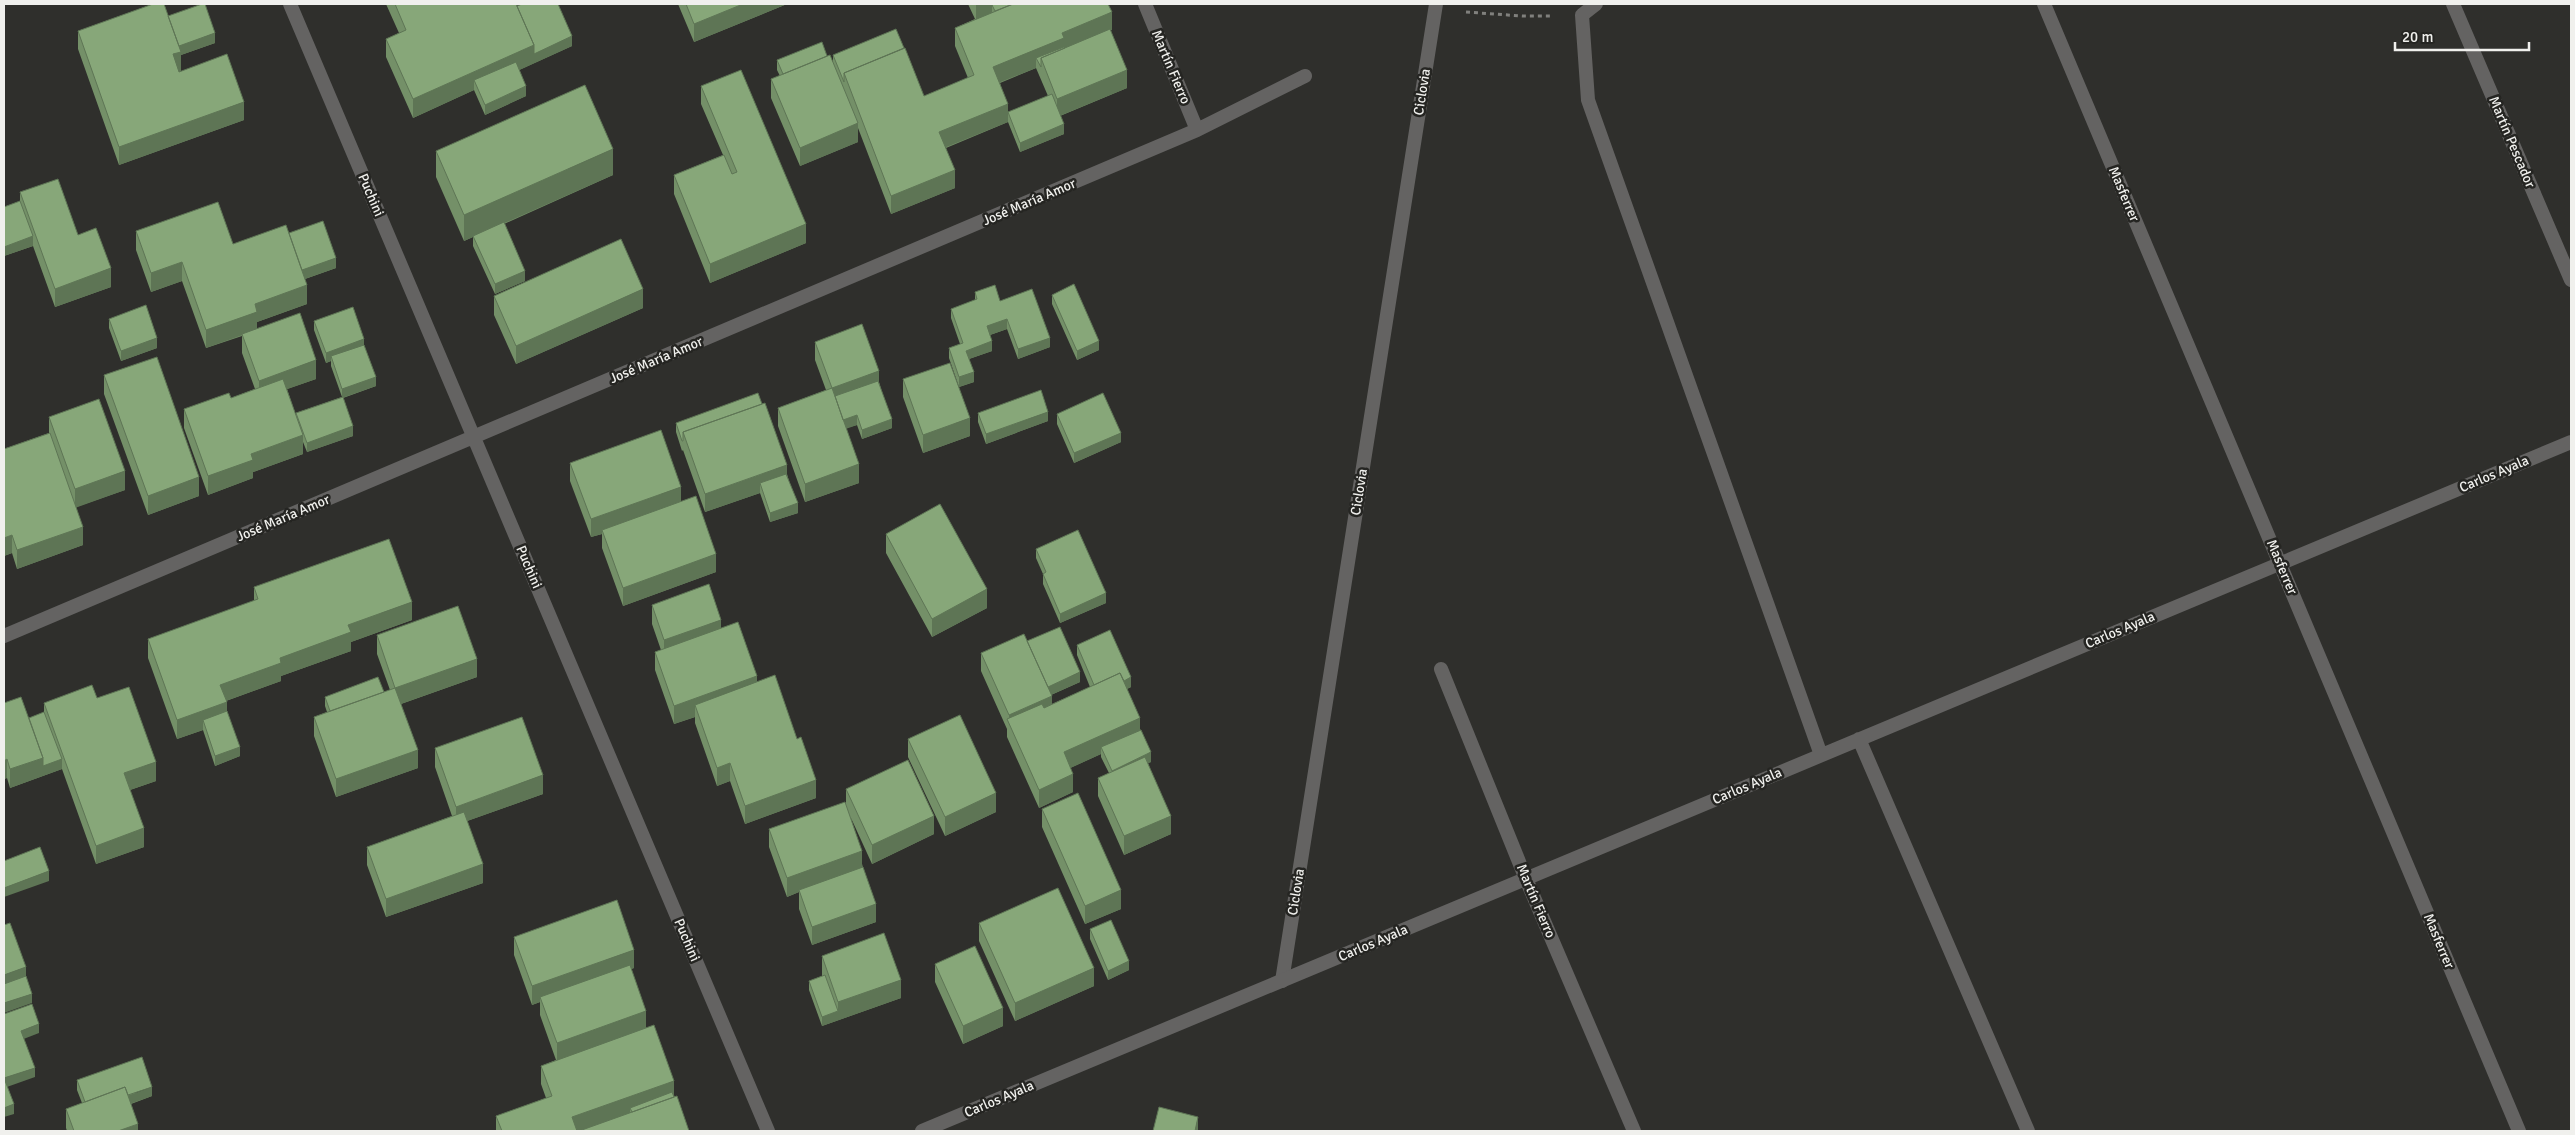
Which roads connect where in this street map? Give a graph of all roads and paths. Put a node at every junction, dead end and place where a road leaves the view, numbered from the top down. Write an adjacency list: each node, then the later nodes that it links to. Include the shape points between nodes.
1 (290, 4): 11 (street, Puchini)
2 (1145, 4): 9 (street, Martín Fierro)
3 (1596, 4): 7 (street)
4 (2044, 4): 13 (street, Masferrer)
5 (2453, 4): 10 (street, Martín Pescador)
6 (1435, 7): 7 (path, via 1522,16); 19 (street, Ciclovia)
7 (1582, 15): 17 (street, via 1588,100)
8 (1305, 76): 9 (street, José María Amor)
9 (1198, 130): 11 (street, José María Amor)
10 (2571, 280)
11 (474, 437): 14 (street, José María Amor); 20 (street, Puchini)
12 (2571, 442): 13 (street, Carlos Ayala)
13 (2280, 563): 16 (street, Carlos Ayala); 24 (street, Masferrer)
14 (4, 636)
15 (1441, 669): 18 (street, Martín Fierro)
16 (1860, 739): 17 (street, Carlos Ayala); 23 (street)
17 (1821, 755): 18 (street, Carlos Ayala)
18 (1526, 879): 19 (street, Carlos Ayala); 22 (street, Martín Fierro)
19 (1282, 981): 21 (street, Carlos Ayala)
20 (768, 1131)
21 (922, 1131)
22 (1634, 1131)
23 (2028, 1131)
24 (2519, 1131)

